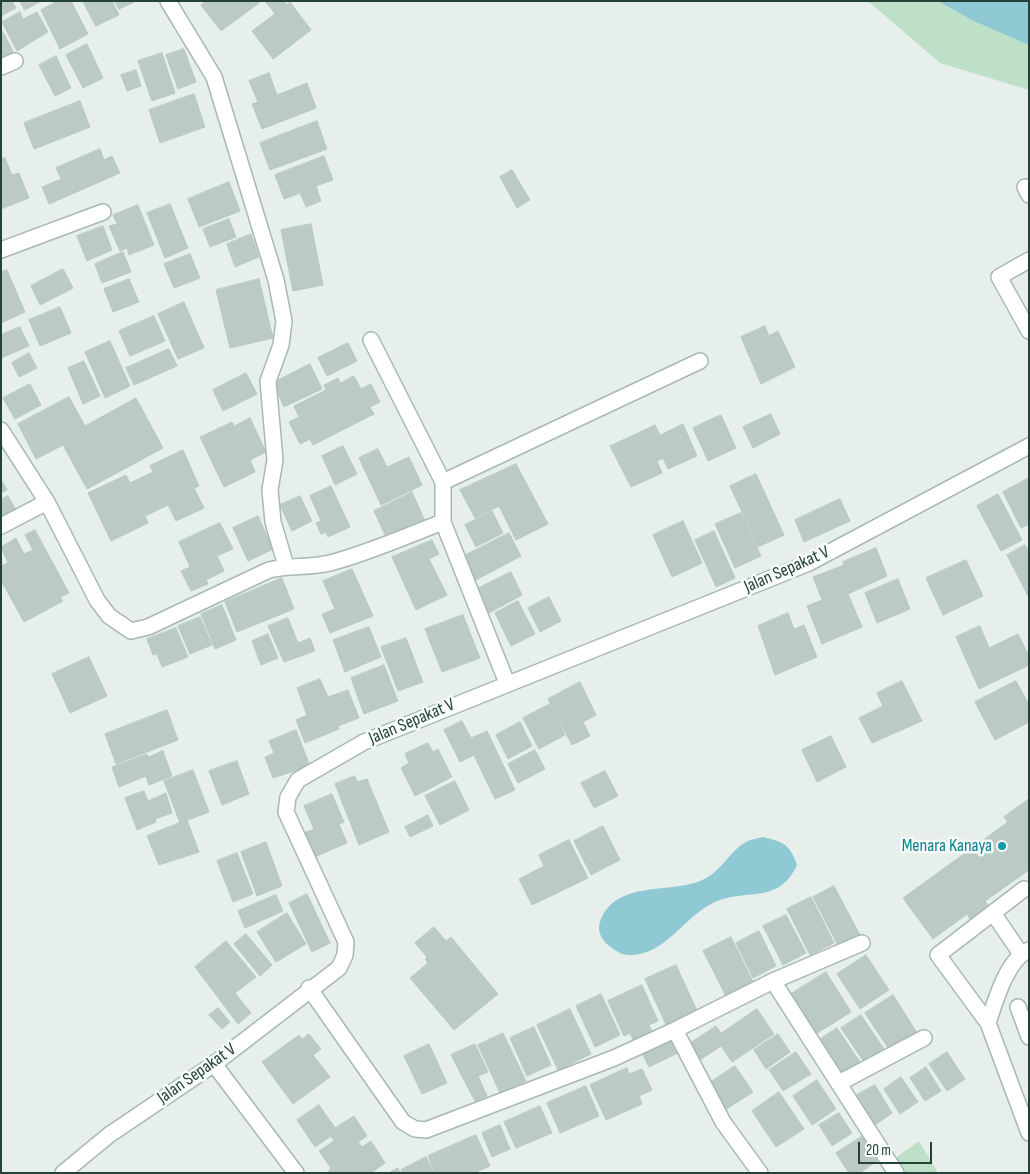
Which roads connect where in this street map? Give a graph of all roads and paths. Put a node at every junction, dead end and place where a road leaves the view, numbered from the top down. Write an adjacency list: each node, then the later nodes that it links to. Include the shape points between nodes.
1 (168, 1): 14 (street, via 214,76 276,280 284,321 281,345 268,381 275,460 270,490 273,522)
2 (103, 212): 3 (street)
3 (1, 250)
4 (1029, 260): 5 (street, via 998,277)
5 (1029, 331)
6 (371, 340): 10 (street)
7 (700, 361): 10 (street)
8 (1, 430): 11 (street)
9 (1029, 446): 15 (street, Jalan Sepakat V, via 809,563)
10 (443, 482): 12 (street)
11 (47, 502): 13 (street); 14 (street, via 97,600 109,616 131,631 148,627 269,570)
12 (443, 522): 14 (street, via 333,562 309,567); 15 (street)
13 (1, 526)
14 (286, 566)
15 (506, 683): 21 (street, Jalan Sepakat V, via 364,742 298,780 288,797 286,812 346,942 339,968)
16 (1024, 889): 17 (street)
17 (993, 913): 19 (street); 23 (street, via 938,955)
18 (862, 943): 20 (street)
19 (1025, 952): 23 (street, via 1002,983)
20 (773, 981): 24 (street); 28 (street)
21 (309, 988): 24 (street, via 404,1122 415,1130 426,1130 453,1120 614,1058); 27 (street, Jalan Sepakat V)
22 (1018, 1007): 25 (street)
23 (988, 1023): 29 (street)
24 (675, 1030): 32 (street, via 723,1122)
25 (1029, 1036)
26 (924, 1038): 28 (street)
27 (214, 1064): 30 (street, Jalan Sepakat V, via 109,1135); 31 (street)
28 (839, 1083): 33 (street)
29 (1029, 1133)
30 (63, 1173)
31 (296, 1173)
32 (760, 1173)
33 (896, 1173)

